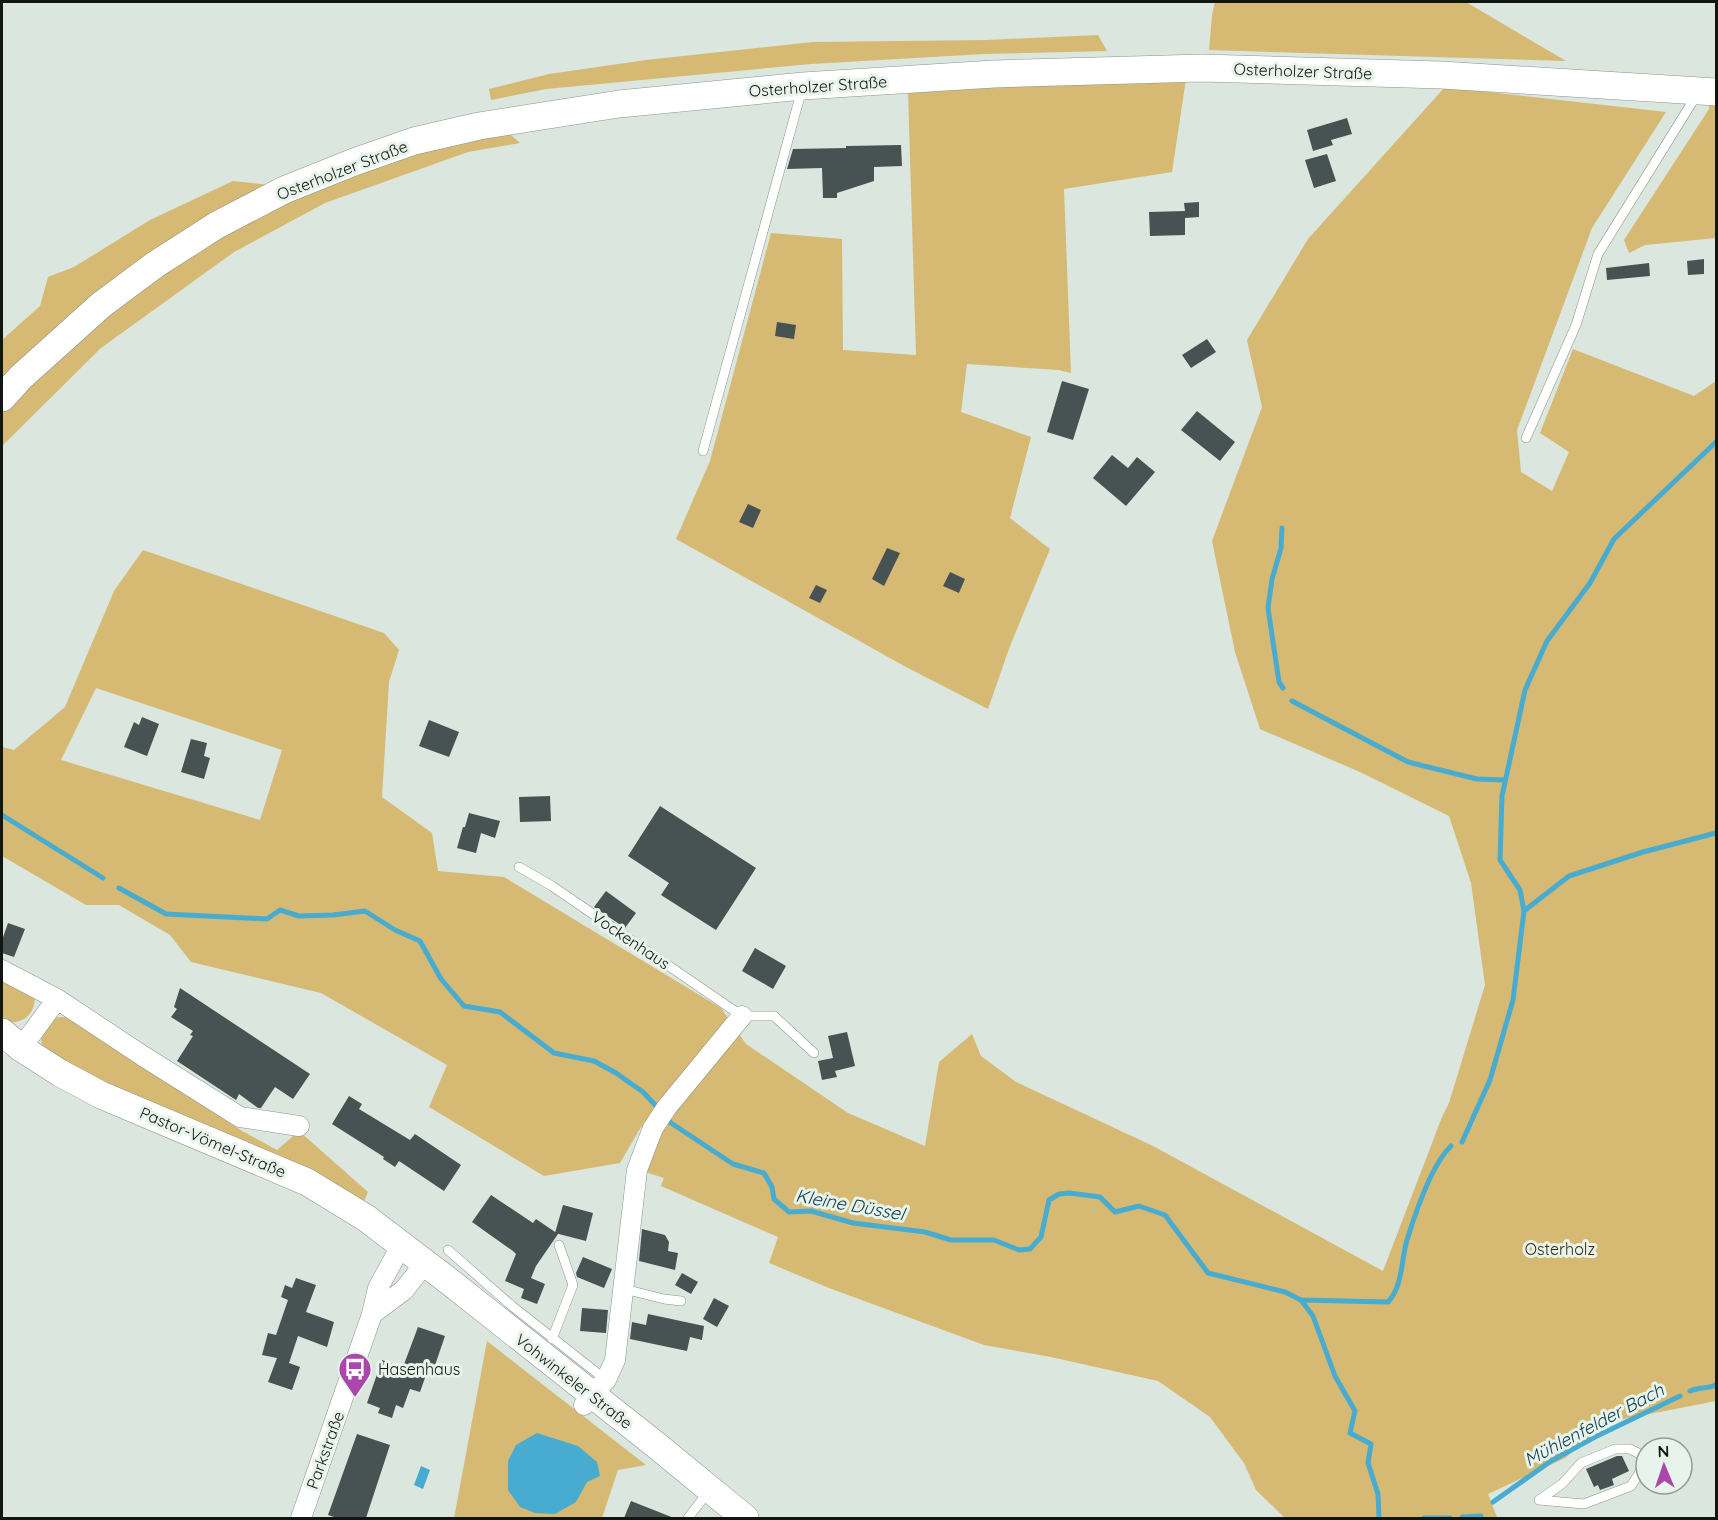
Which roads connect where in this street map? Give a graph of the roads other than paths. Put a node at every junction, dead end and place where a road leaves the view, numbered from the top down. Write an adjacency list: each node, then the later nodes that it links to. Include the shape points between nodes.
1 (803, 86): 2 (main road, Osterholzer Straße, via 994,74 1202,68 1441,75); 3 (main road, Osterholzer Straße, via 619,104 479,126 414,141 354,162 284,190 217,225 156,264 101,305); 5 (lane)
2 (1708, 92): 4 (lane, via 1598,254 1576,325)
3 (2, 398)
4 (1526, 438)
5 (703, 451)
6 (519, 867): 9 (lane, Vockenhaus)
7 (2, 970): 8 (street, Pastor-Vömel-Straße)
8 (57, 999): 10 (street, Pastor-Vömel-Straße); 12 (street, Pastor-Vömel-Straße, via 240,1117)
9 (742, 1016): 11 (lane, via 774,1016); 16 (street, via 653,1128 637,1170)
10 (11, 1040): 14 (main road, Pastor-Vömel-Straße, via 101,1095 307,1182 366,1218)
11 (814, 1053)
12 (299, 1126)
13 (559, 1245): 19 (lane, Vohwinkeler Straße, via 573,1285)
14 (401, 1246): 15 (main road, Vohwinkeler Straße); 18 (street, Parkstraße, via 378,1288)
15 (436, 1257): 18 (street, via 404,1290); 19 (lane, Vohwinkeler Straße); 20 (main road, Vohwinkeler Straße)
16 (624, 1289): 17 (lane); 20 (street, via 615,1360)
17 (681, 1302)
18 (372, 1314): 23 (street, Parkstraße)
19 (552, 1339): 20 (lane, Vohwinkeler Straße)
20 (594, 1393): 21 (main road, Vohwinkeler Straße)
21 (710, 1490): 24 (lane); 25 (main road, Vohwinkeler Straße)
22 (1539, 1500): 22 (lane, via 1562,1484 1581,1463 1615,1449 1630,1449 1644,1456 1642,1469 1631,1486 1584,1504)
23 (301, 1518)
24 (688, 1518)
25 (745, 1518)

